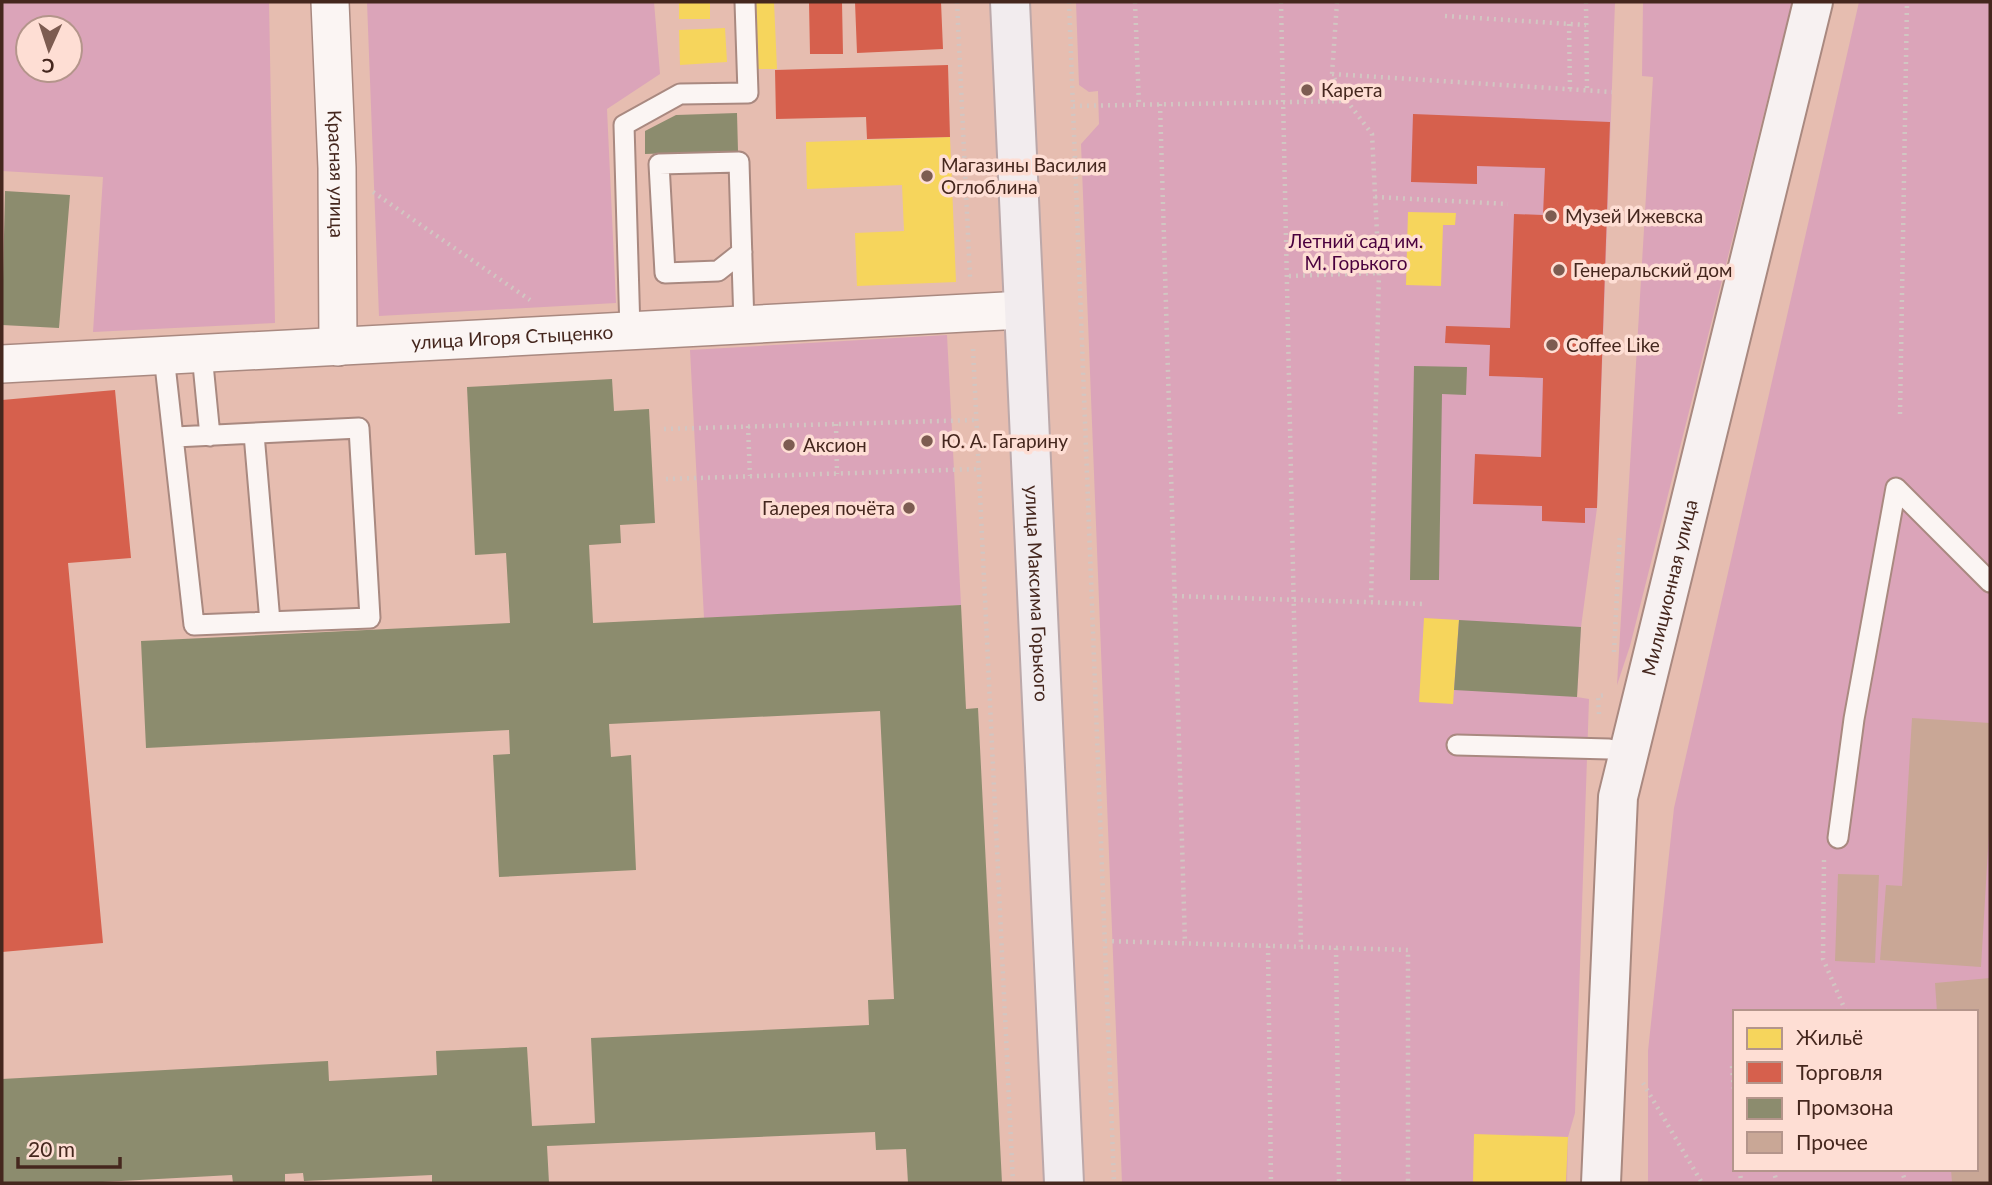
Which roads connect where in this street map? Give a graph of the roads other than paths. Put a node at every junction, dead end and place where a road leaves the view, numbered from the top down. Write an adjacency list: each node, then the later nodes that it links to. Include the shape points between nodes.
1 (330, 2): 9 (street, Красная улица)
2 (745, 2): 8 (lane, via 748,93 680,94 624,125)
3 (1010, 2): 6 (main road, улица Максима Горького)
4 (1813, 2): 22 (street, Милиционная улица, via 1618,797)
5 (741, 252): 5 (lane, via 738,162 659,164 665,273 718,271); 7 (lane)
6 (1024, 310): 7 (street, улица Игоря Стыценко); 21 (main road, улица Максима Горького)
7 (744, 325): 8 (street, улица Игоря Стыценко)
8 (630, 331): 9 (street, улица Игоря Стыценко)
9 (338, 347): 10 (street, улица Игоря Стыценко)
10 (202, 354): 11 (street, улица Игоря Стыценко); 14 (lane)
11 (164, 356): 12 (street, улица Игоря Стыценко); 15 (lane)
12 (2, 364)
13 (254, 433): 14 (lane); 17 (lane); 17 (lane, via 359,428 370,618)
14 (210, 436): 15 (lane)
15 (175, 437): 17 (lane, via 194,625)
16 (1990, 582): 20 (lane, via 1896,488 1854,719)
17 (270, 622)
18 (1457, 745): 19 (lane)
19 (1609, 749)
20 (1838, 838)
21 (1064, 1183)
22 (1601, 1183)

